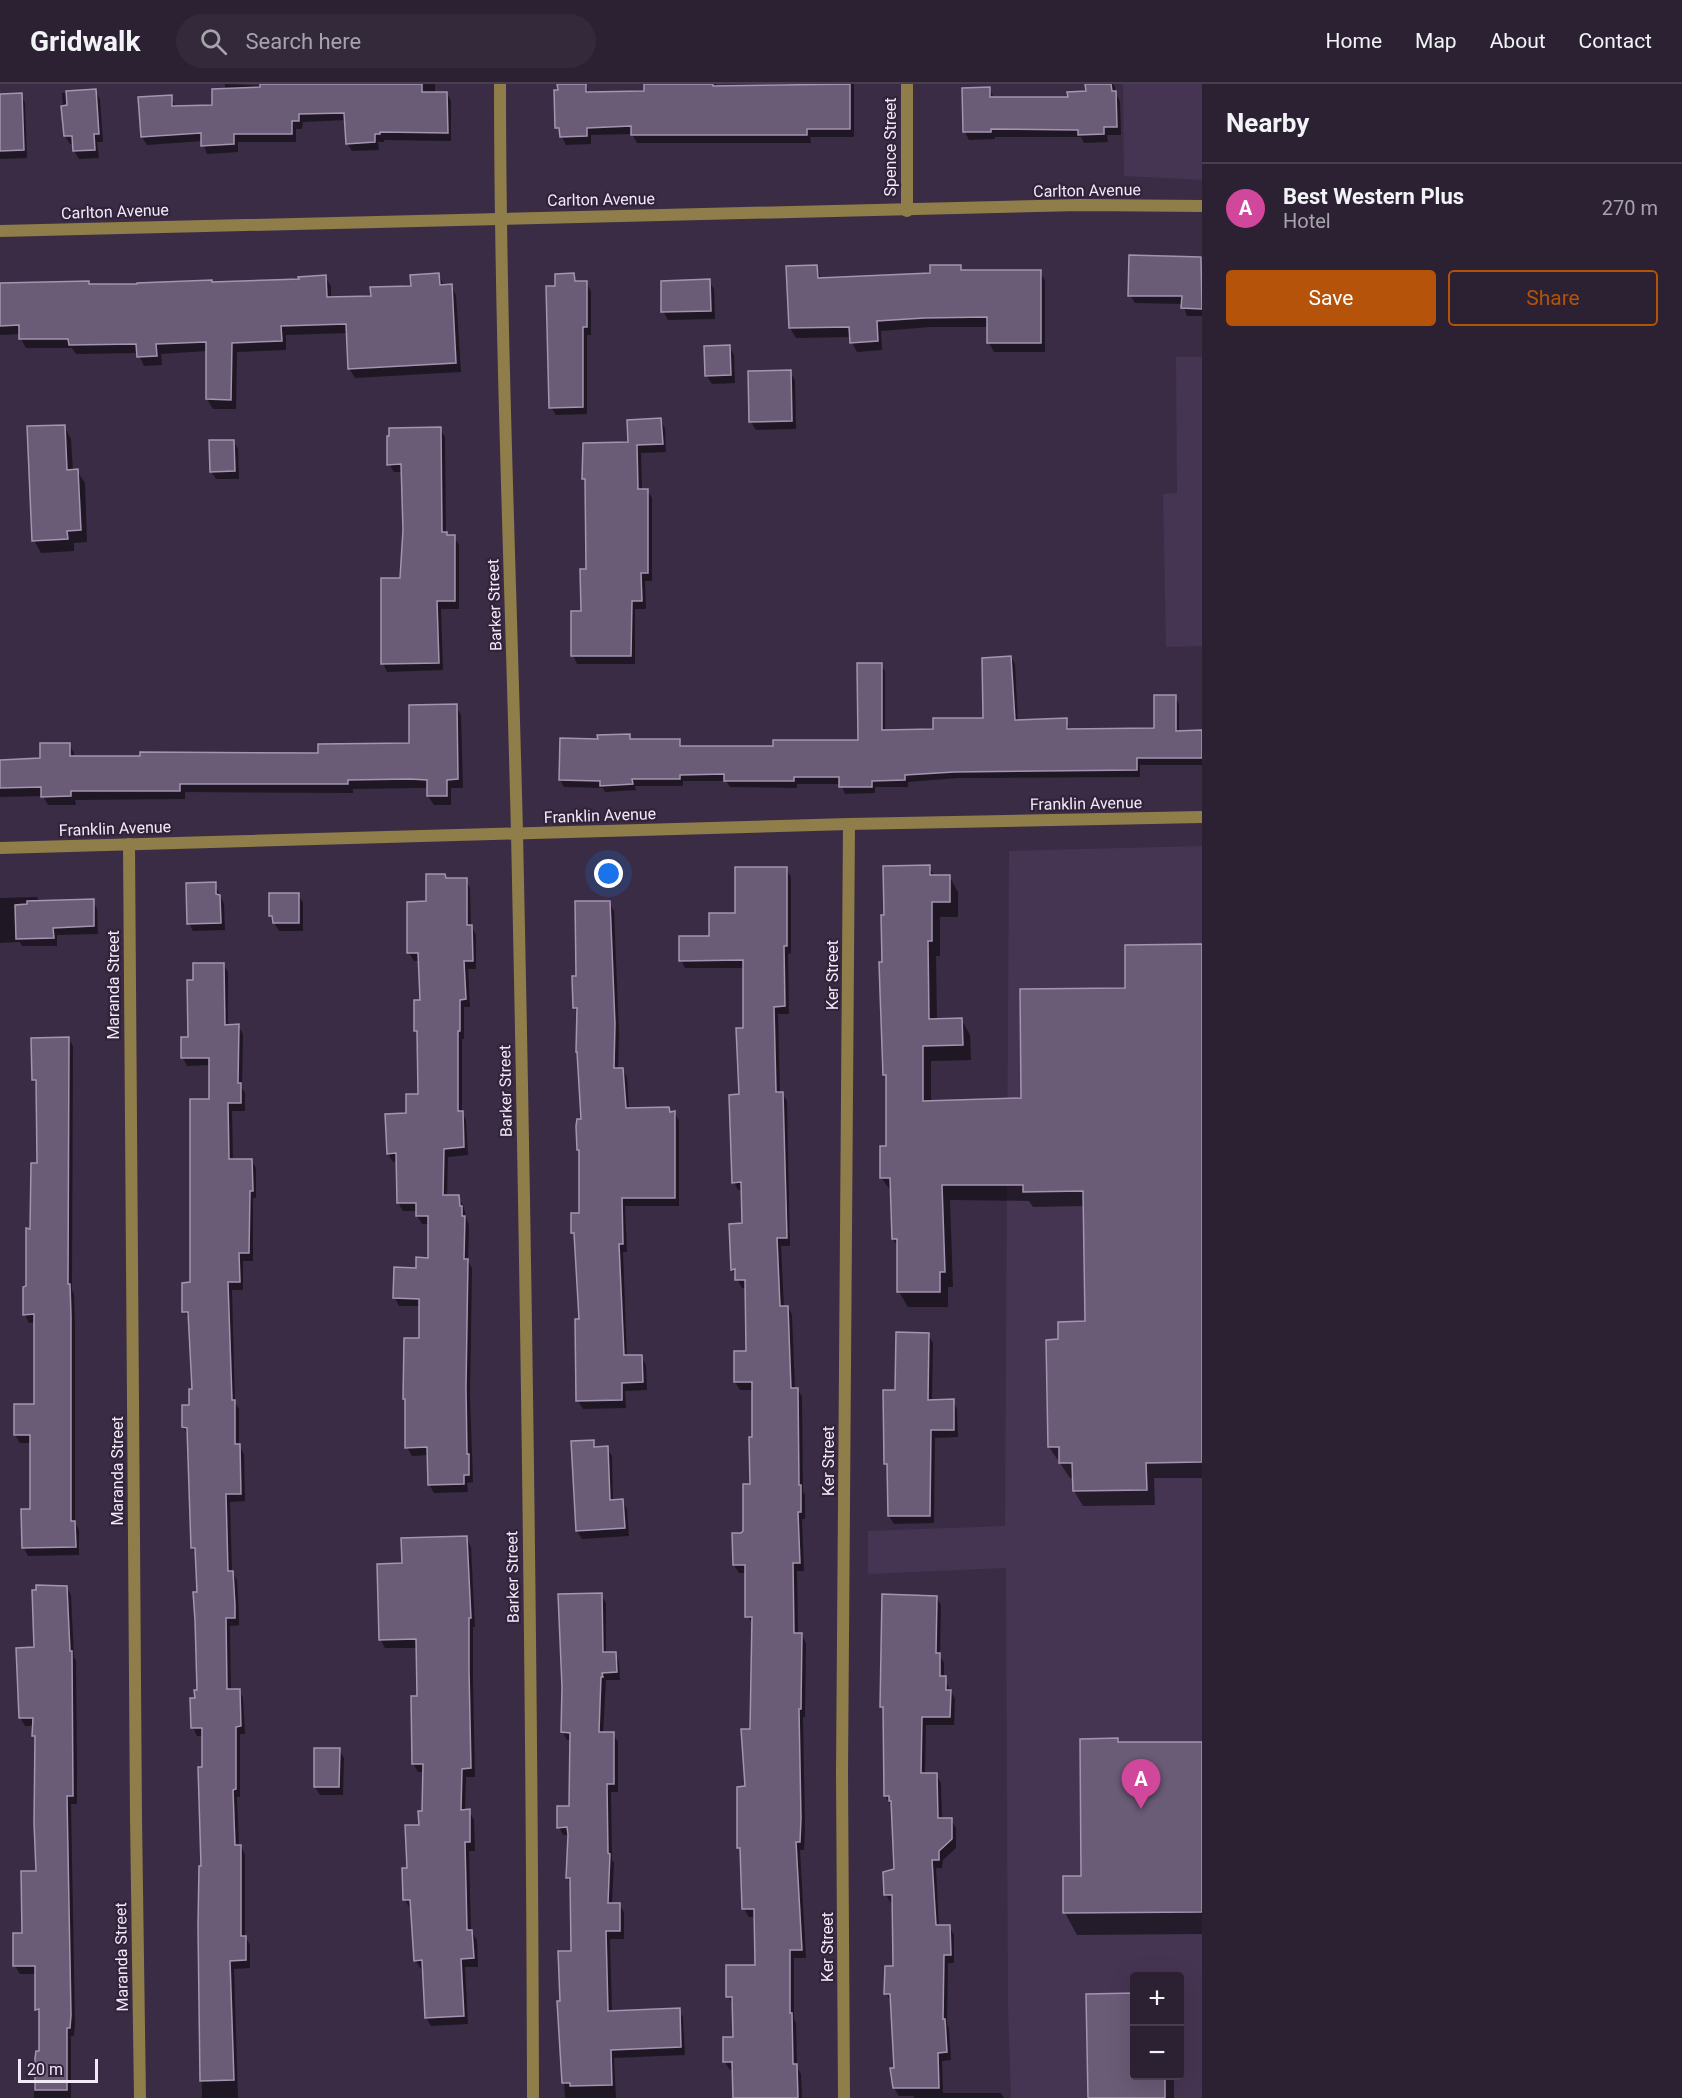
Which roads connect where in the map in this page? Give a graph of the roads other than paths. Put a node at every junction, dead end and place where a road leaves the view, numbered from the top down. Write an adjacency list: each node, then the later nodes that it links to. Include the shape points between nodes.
1 (500, 84): 5 (street, Barker Street)
2 (907, 84): 4 (street, Spence Street)
3 (1202, 206): 4 (street, Carlton Avenue, via 1080,205)
4 (907, 211): 5 (street, Carlton Avenue)
5 (500, 218): 6 (street, Carlton Avenue); 9 (street, Barker Street)
6 (0, 231)
7 (1202, 817): 8 (street, Franklin Avenue)
8 (849, 824): 9 (street, Franklin Avenue); 14 (street, Ker Street, via 842,1761)
9 (517, 834): 10 (street, Franklin Avenue); 13 (street, Barker Street, via 533,1817)
10 (129, 844): 11 (street, Franklin Avenue); 12 (street, Maranda Street)
11 (0, 848)
12 (140, 2098)
13 (533, 2098)
14 (844, 2098)

